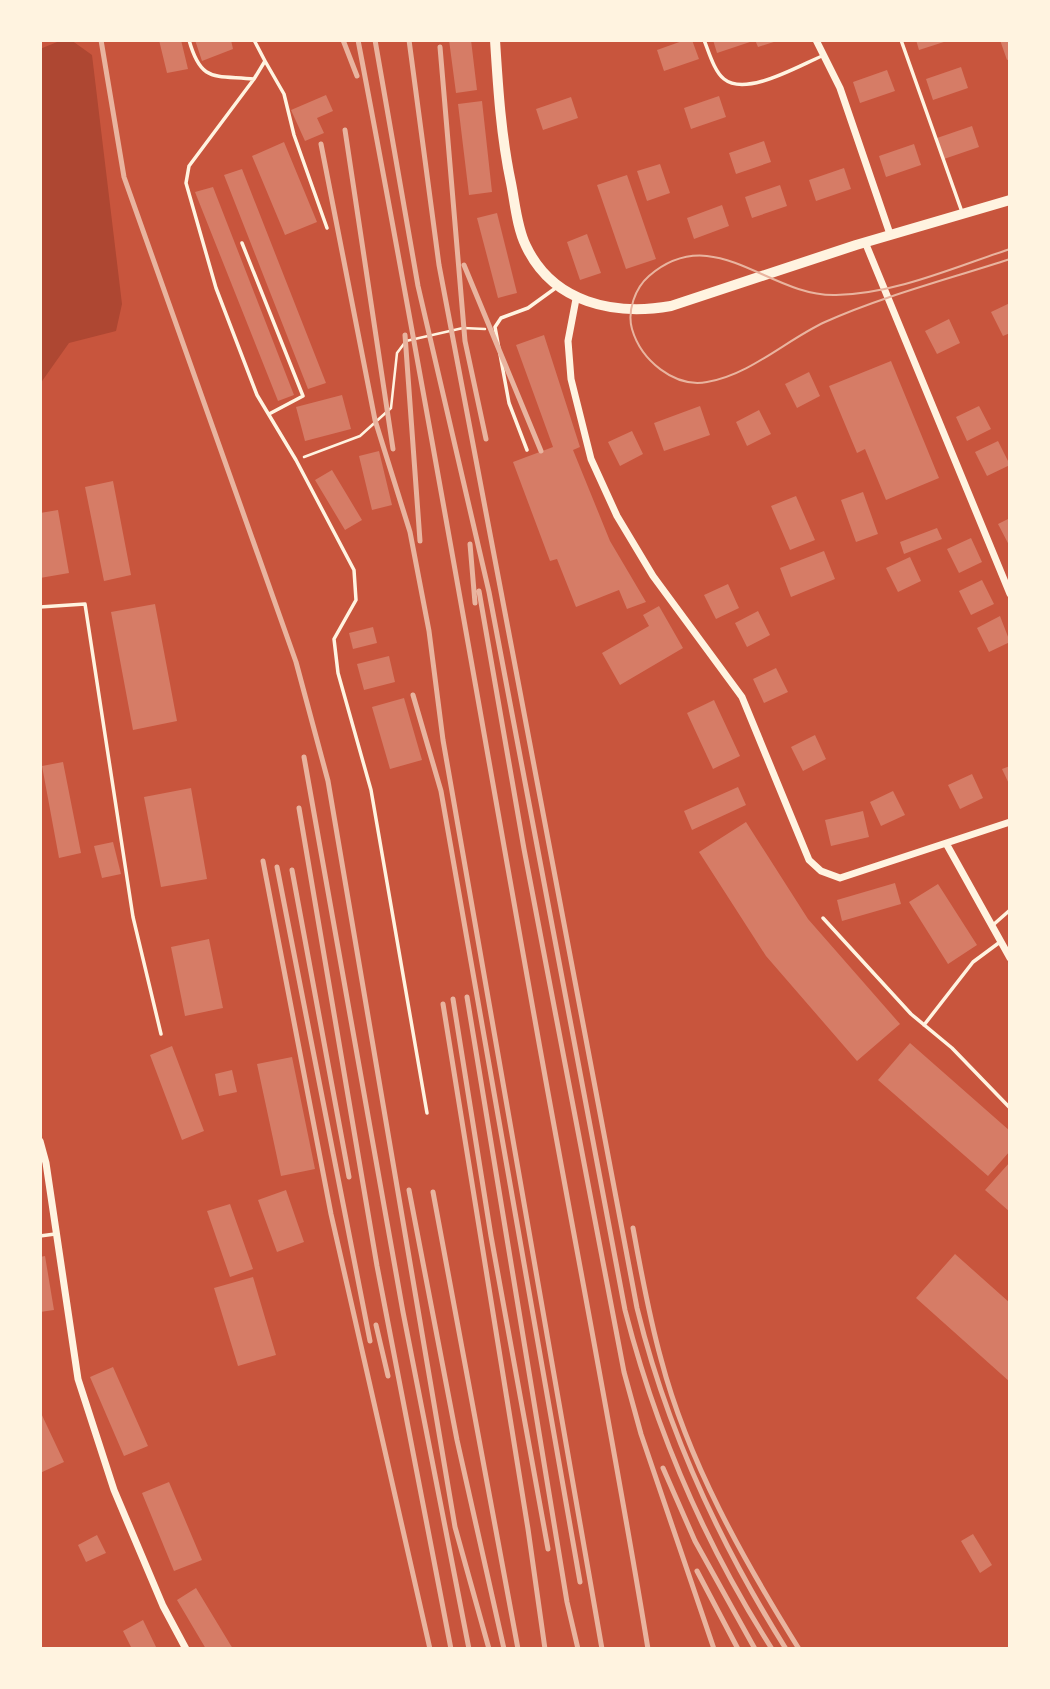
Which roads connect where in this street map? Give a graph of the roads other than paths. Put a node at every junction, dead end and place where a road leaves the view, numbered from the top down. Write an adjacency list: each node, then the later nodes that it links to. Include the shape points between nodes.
1 (189, 40): 9 (lane, via 202,71)
2 (254, 40): 8 (lane)
3 (495, 40): 16 (street, via 506,160 525,245)
4 (704, 40): 7 (lane, via 722,78 733,85 749,86)
5 (816, 40): 7 (street)
6 (901, 40): 11 (lane)
7 (822, 56): 13 (street, via 840,88)
8 (265, 61): 9 (lane); 12 (lane, via 284,94)
9 (254, 79): 18 (lane, via 190,166 186,183 216,288 257,395)
10 (1010, 200): 11 (street)
11 (962, 212): 13 (street)
12 (327, 228)
13 (890, 234): 14 (street)
14 (865, 242): 17 (street, via 671,306 632,310 598,307); 20 (street)
15 (242, 243): 18 (lane, via 303,396)
16 (559, 285): 17 (street); 19 (lane, via 541,301 501,318 495,327 509,403)
17 (576, 299): 23 (street, via 568,341 571,379 592,459 617,516 653,576 742,697 809,860 840,878)
18 (269, 414): 32 (lane, via 356,579 356,600 334,639 338,673 371,790)
19 (527, 450)
20 (1010, 594)
21 (40, 607): 30 (lane, via 85,604 133,917)
22 (1010, 822): 23 (street)
23 (947, 845): 26 (street)
24 (1010, 910): 26 (lane)
25 (824, 918): 29 (lane)
26 (991, 926): 27 (street)
27 (1000, 942): 28 (street); 29 (lane, via 973,962)
28 (1010, 958)
29 (924, 1025): 31 (lane)
30 (161, 1034)
31 (1010, 1108)
32 (426, 1113)
33 (40, 1141): 34 (street)
34 (57, 1234): 35 (lane); 36 (street, via 78,1379 114,1490)
35 (40, 1236)
36 (186, 1649)

